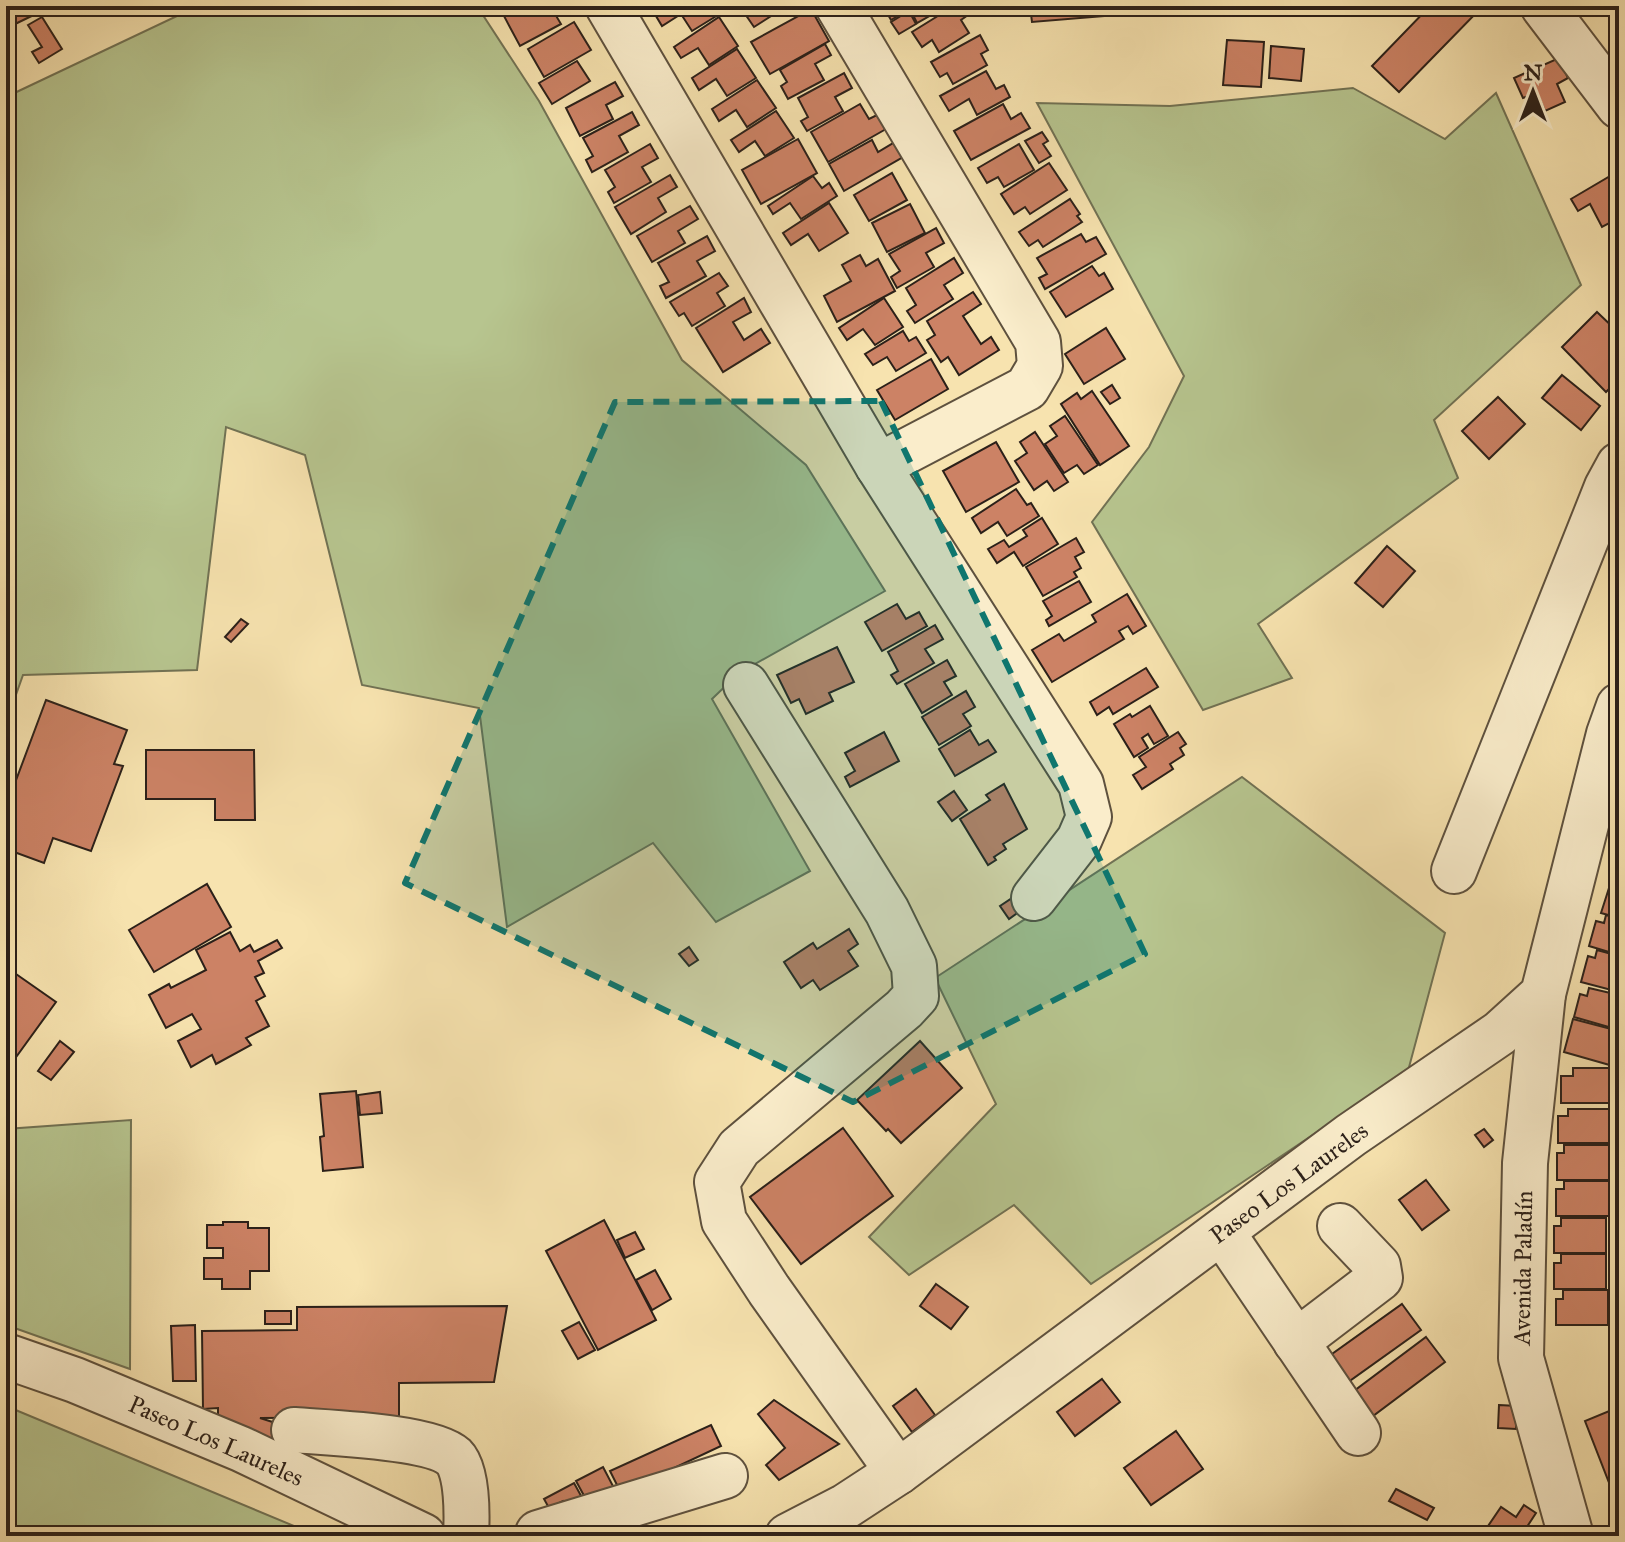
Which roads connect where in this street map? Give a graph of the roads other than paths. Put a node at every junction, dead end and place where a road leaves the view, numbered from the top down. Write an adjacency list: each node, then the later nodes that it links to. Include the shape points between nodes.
1 (608, 6): 6 (street)
2 (838, 6): 6 (street, via 1038,342 1040,366 1027,388)
3 (1543, 6): 4 (street)
4 (1619, 106)
5 (1619, 465): 9 (street)
6 (878, 466): 10 (street, via 1081,784 1089,817 1079,840)
7 (746, 685): 18 (street, via 887,911 914,966 916,996 739,1148 717,1182 724,1221)
8 (1619, 706): 11 (street)
9 (1454, 871)
10 (1034, 898)
11 (1543, 994): 13 (street, Paseo Los Laureles, via 1500,1033); 24 (street, Avenida Paladín, via 1525,1163 1521,1358)
12 (1340, 1226): 14 (street, via 1378,1266 1380,1278)
13 (1222, 1232): 14 (street); 18 (street, Paseo Los Laureles)
14 (1296, 1342): 17 (street)
15 (6, 1356): 21 (street, Paseo Los Laureles, via 241,1449)
16 (294, 1430): 22 (street, via 424,1443 453,1457 462,1472)
17 (1358, 1433)
18 (898, 1472): 23 (street, Paseo Los Laureles)
19 (725, 1476): 20 (street)
20 (538, 1533)
21 (423, 1536)
22 (466, 1536)
23 (788, 1536)
24 (1571, 1536)

